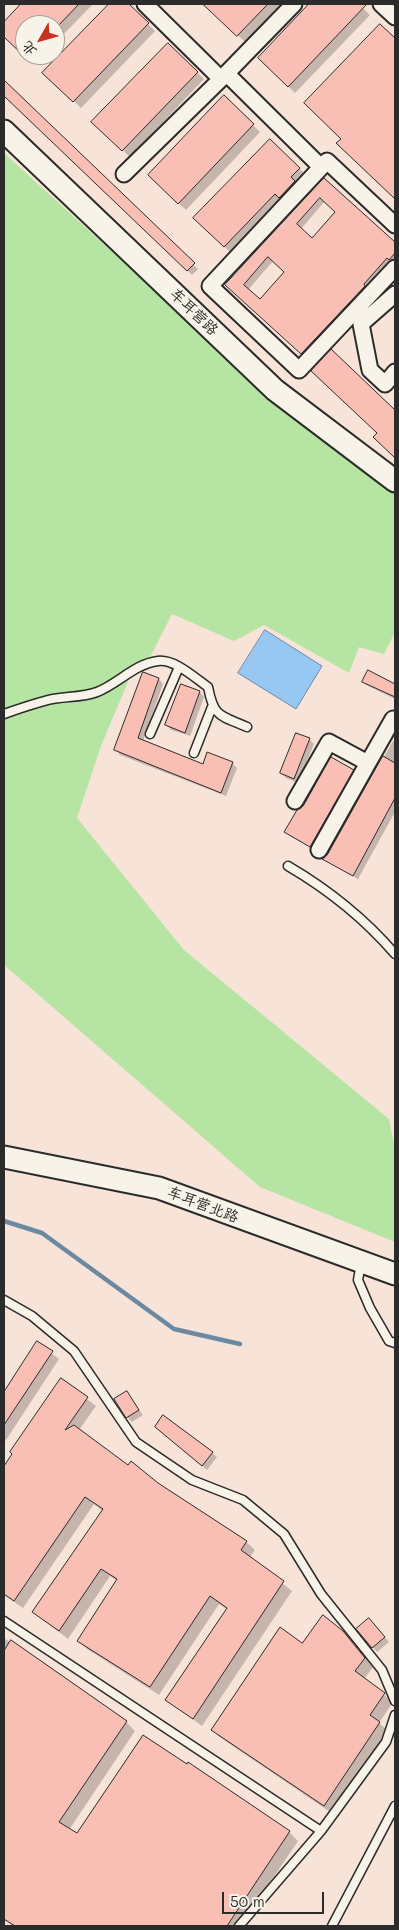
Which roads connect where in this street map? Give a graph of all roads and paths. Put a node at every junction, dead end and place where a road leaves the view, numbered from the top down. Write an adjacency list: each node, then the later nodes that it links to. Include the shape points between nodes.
1 (146, 4): 5 (street)
2 (294, 4): 5 (street)
3 (381, 4): 4 (street)
4 (395, 17)
5 (224, 77): 7 (street); 8 (street)
6 (4, 132): 13 (street, 车耳营路, via 275,390)
7 (321, 167): 9 (street, via 327,161); 10 (street, via 210,286 299,370)
8 (124, 174)
9 (395, 225)
10 (395, 268)
11 (395, 294): 12 (street, via 361,324 370,370 385,384)
12 (395, 372)
13 (395, 481)
14 (179, 667): 15 (lane, via 208,687); 16 (lane, via 159,661 126,673 96,692 49,700); 19 (lane)
15 (212, 707): 18 (lane, via 218,715); 20 (lane)
16 (4, 714)
17 (395, 720): 21 (street)
18 (247, 727)
19 (150, 734)
20 (194, 753)
21 (368, 763): 22 (street, via 329,742); 23 (street)
22 (295, 800)
23 (319, 850)
24 (288, 866): 25 (lane, via 354,911)
25 (395, 954)
26 (4, 1158): 27 (street, 车耳营北路, via 159,1188)
27 (362, 1263): 28 (street, 车耳营北路); 30 (lane, via 358,1280 389,1341)
28 (395, 1274)
29 (4, 1300): 32 (lane, via 32,1316 74,1351 136,1442 192,1480 243,1500 284,1534 321,1594 382,1670)
30 (395, 1343)
31 (4, 1620): 35 (lane)
32 (395, 1701)
33 (395, 1715): 35 (lane, via 386,1742)
34 (395, 1806): 37 (lane)
35 (321, 1831): 36 (lane)
36 (239, 1926)
37 (332, 1926)

